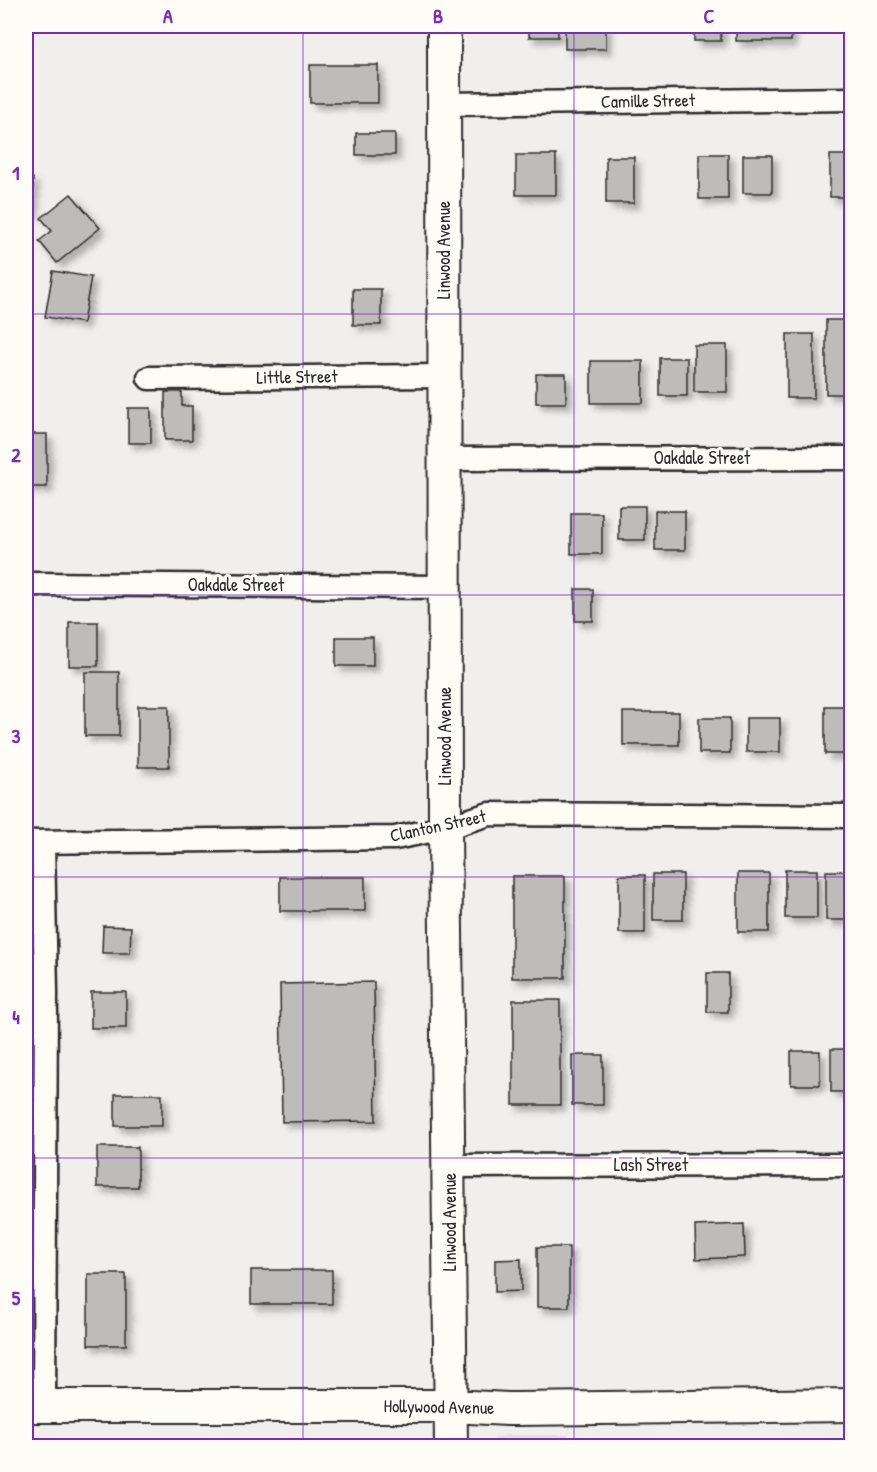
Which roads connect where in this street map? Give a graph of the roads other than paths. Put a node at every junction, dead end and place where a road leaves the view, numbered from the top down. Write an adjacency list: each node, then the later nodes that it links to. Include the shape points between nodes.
1 (444, 26): 3 (main road, Linwood Avenue)
2 (852, 99): 3 (street, Camille Street)
3 (444, 104): 4 (main road, Linwood Avenue)
4 (445, 375): 5 (street, Little Street); 7 (main road, Linwood Avenue)
5 (149, 378)
6 (852, 458): 7 (street, Oakdale Street)
7 (445, 459): 9 (main road, Linwood Avenue)
8 (26, 584): 9 (street, Oakdale Street)
9 (446, 587): 11 (main road, Linwood Avenue)
10 (852, 816): 11 (street, Clanton Street, via 489,814)
11 (445, 828): 12 (street, Clanton Street, via 394,838); 14 (main road, Linwood Avenue)
12 (34, 842): 16 (street, via 46,993)
13 (852, 1164): 14 (street, Lash Street)
14 (450, 1166): 17 (main road, Linwood Avenue)
15 (852, 1405): 17 (main road, Hollywood Avenue, via 508,1409)
16 (35, 1406): 17 (main road, Hollywood Avenue)
17 (451, 1406): 18 (main road, Linwood Avenue)
18 (451, 1446)

